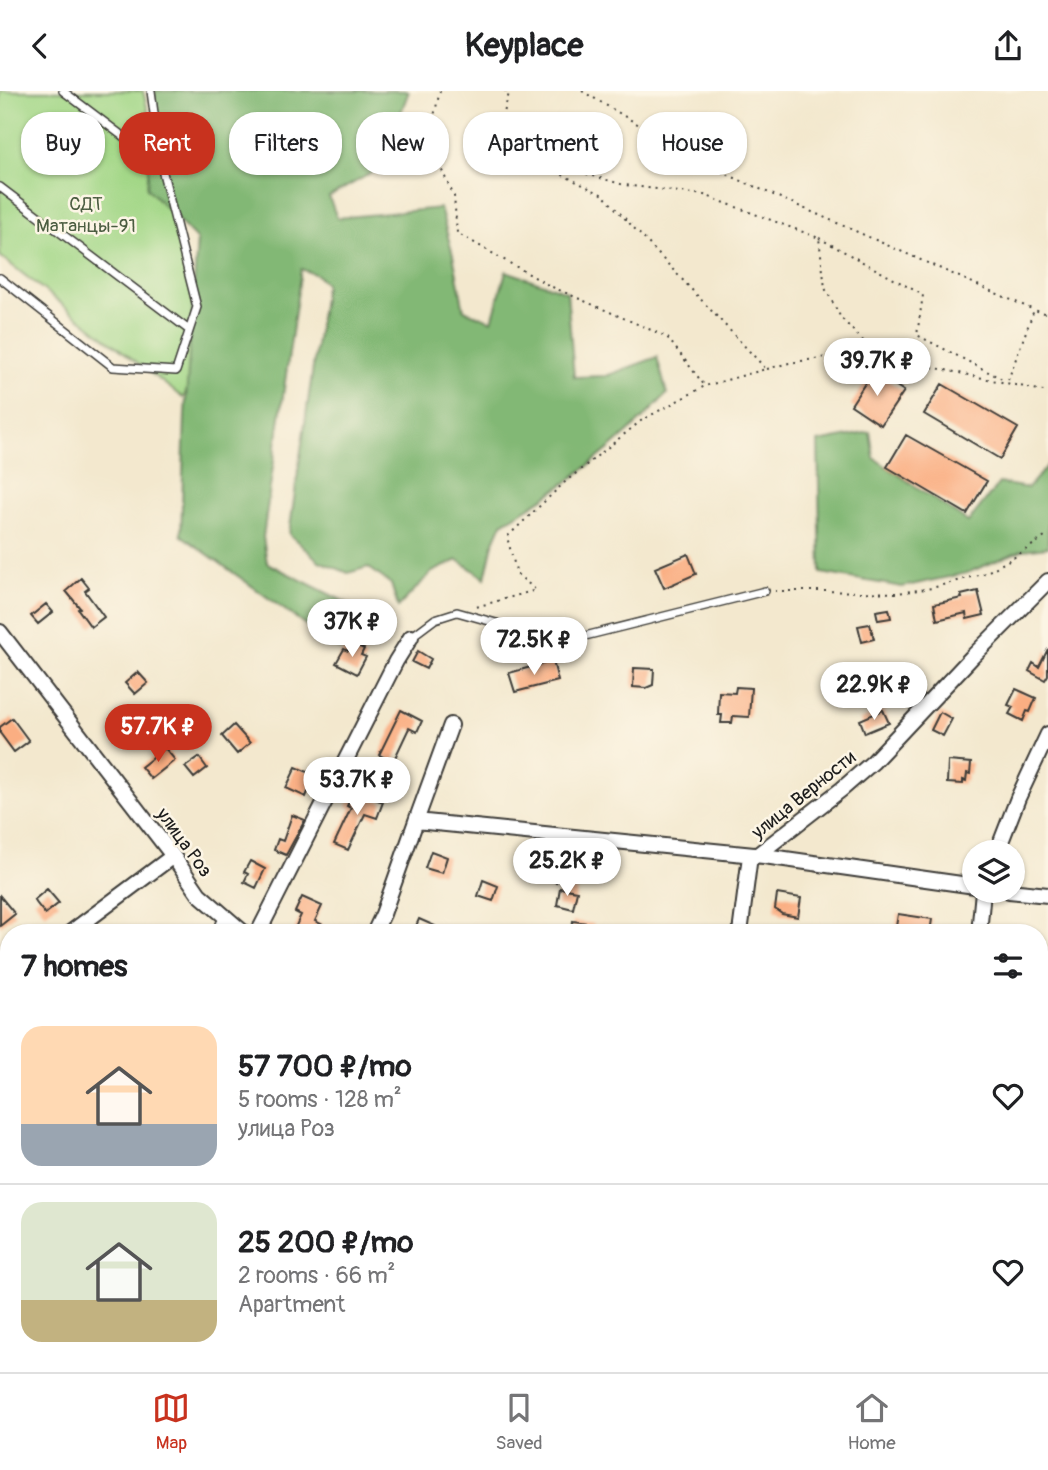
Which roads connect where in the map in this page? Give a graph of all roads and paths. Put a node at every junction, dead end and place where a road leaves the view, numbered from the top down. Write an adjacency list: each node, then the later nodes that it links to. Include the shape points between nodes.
1 (63, 91): 8 (lane)
2 (151, 91): 6 (lane)
3 (440, 91): 21 (path, via 428,141 454,196 457,233 550,286 667,337)
4 (506, 91): 7 (path)
5 (582, 91): 15 (path, via 708,166)
6 (154, 112)
7 (504, 112)
8 (119, 133)
9 (164, 175): 17 (lane, via 197,307)
10 (564, 175): 19 (path, via 603,195)
11 (590, 175): 13 (path, via 624,185 705,195)
12 (0, 187): 17 (lane)
13 (820, 238): 18 (path, via 825,288 841,318); 20 (path, via 923,296 917,335)
14 (0, 278): 17 (lane, via 113,366 176,371)
15 (1034, 310): 16 (path); 20 (path)
16 (1048, 314)
17 (189, 330)
18 (872, 349): 19 (path); 20 (path, via 922,365)
19 (766, 369): 21 (path)
20 (1007, 382): 22 (path)
21 (705, 386): 26 (path, via 642,421 565,482 507,537 517,574 536,590)
22 (1048, 392)
23 (1048, 535): 25 (path, via 985,573 932,588 898,593)
24 (1048, 582): 34 (street, улица Верности, via 873,762)
25 (765, 591): 26 (lane, via 556,643)
26 (457, 613): 28 (lane, via 435,618)
27 (0, 632): 33 (street, улица Роз)
28 (411, 637): 43 (street)
29 (451, 725): 31 (street)
30 (1048, 734): 32 (street)
31 (416, 821): 34 (street); 44 (street)
32 (1002, 840)
33 (173, 856): 39 (street, улица Роз, via 199,894); 40 (street)
34 (753, 856): 35 (street); 45 (street)
35 (962, 884)
36 (1025, 893): 37 (street)
37 (1048, 895)
38 (982, 903): 46 (street)
39 (224, 917): 41 (lane); 42 (street, улица Роз)
40 (82, 924)
41 (220, 924)
42 (233, 924)
43 (263, 924)
44 (378, 924)
45 (742, 924)
46 (980, 924)

